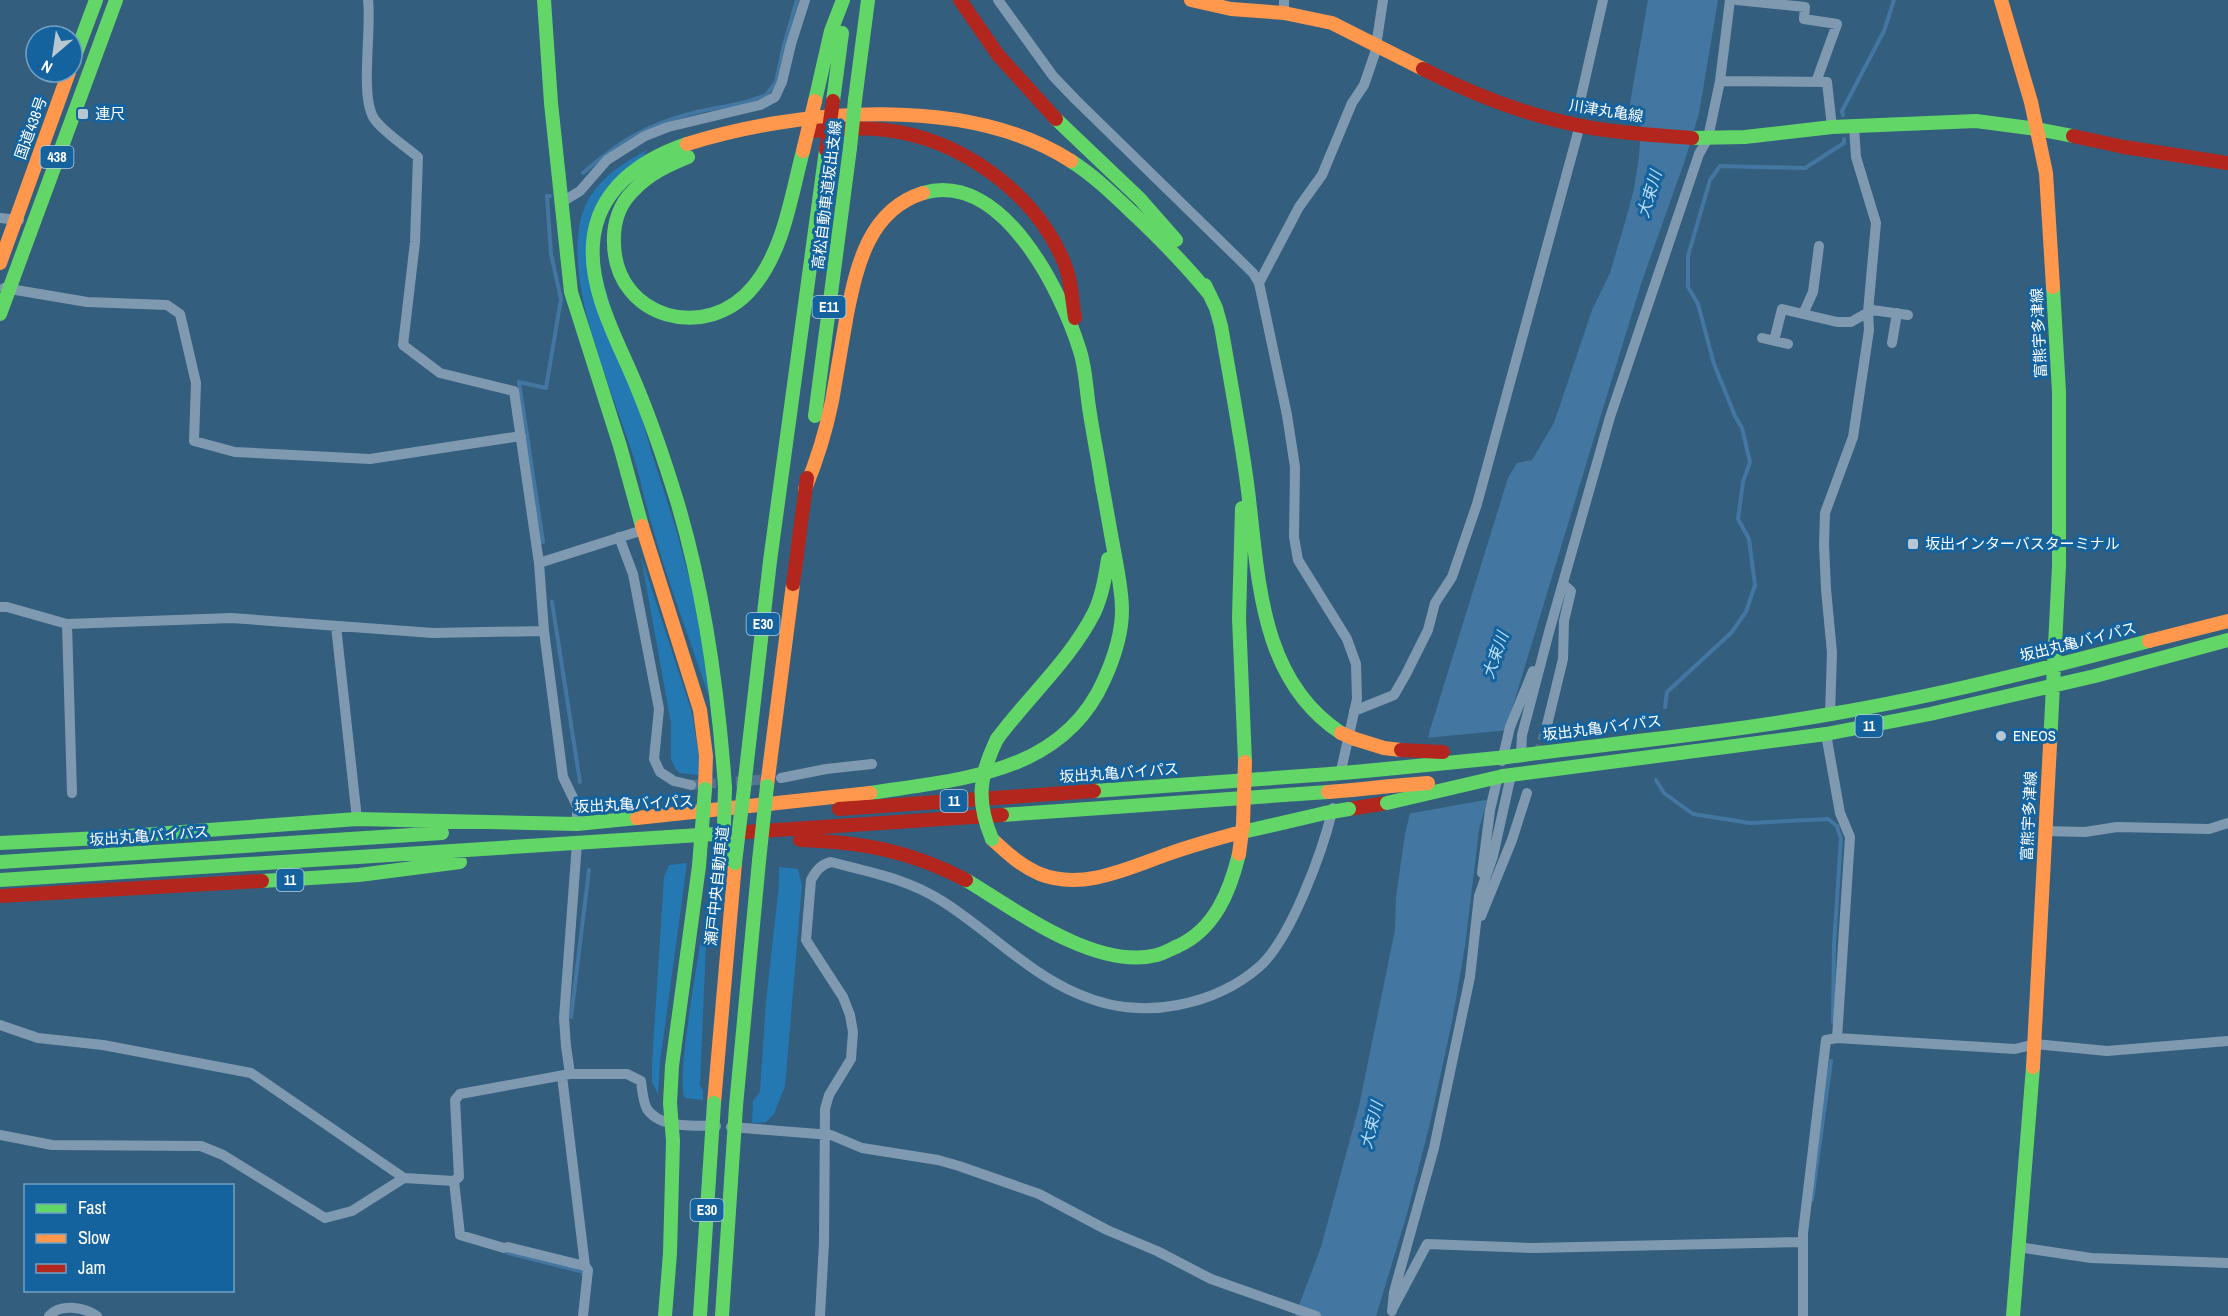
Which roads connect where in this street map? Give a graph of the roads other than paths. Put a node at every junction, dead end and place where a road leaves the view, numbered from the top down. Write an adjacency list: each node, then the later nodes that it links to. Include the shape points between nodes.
1 (96, 0): 17 (main road)
2 (116, 0): 32 (main road, 438)
3 (368, 0): 46 (street, via 367,99 375,120 418,157 415,242 403,345 440,373 514,391)
4 (544, 0): 29 (main road)
5 (805, 0): 29 (street, via 775,97 760,105 645,136 608,160 580,191)
6 (845, 0): 45 (main road, bridge, via 831,31 815,100 803,151 784,219 769,260 751,290 725,310 685,319 645,305 625,285 613,243 618,213 633,190 656,172 697,154 783,134 841,129 888,130 925,139 978,164 1009,187 1036,215 1064,262); 48 (main road, 高松自動車道坂出支線 / E11, bridge)
7 (868, 0): 49 (main road, 高松自動車道坂出支線 / E11, bridge)
8 (960, 0): 37 (main road, via 1018,80 1133,191 1170,233)
9 (998, 0): 35 (street, via 1061,84)
10 (1191, 0): 16 (main road, 川津丸亀線, via 1231,9)
11 (1383, 0): 18 (street)
12 (1603, 0): 22 (street)
13 (1730, 0): 19 (street)
14 (1737, 0): 20 (street, via 1805,8 1804,19 1837,24)
15 (2001, 0): 26 (main road, 富熊宇多津線)
16 (1284, 6): 18 (main road, 川津丸亀線)
17 (84, 32)
18 (1377, 45): 23 (main road, 川津丸亀線, via 1485,98); 35 (street, via 1364,84 1322,175 1299,207)
19 (1720, 81): 20 (street); 27 (street)
20 (1816, 82): 24 (street, via 1827,82)
21 (65, 84): 31 (main road, 国道438号 / 438)
22 (1581, 97)
23 (1580, 125): 27 (main road, 川津丸亀線); 65 (street, via 1477,504 1452,577 1435,603 1428,630 1394,695)
24 (1832, 127): 25 (main road, 川津丸亀線); 27 (main road, 川津丸亀線)
25 (1854, 127): 26 (main road, 川津丸亀線, via 1976,121); 38 (street, via 1856,157 1876,223)
26 (2037, 129): 28 (main road, 川津丸亀線); 63 (main road, 富熊宇多津線, via 2047,193 2059,392)
27 (1704, 138): 55 (street, via 1627,367)
28 (2228, 163)
29 (562, 202): 52 (main road, via 571,292)
30 (0, 218): 31 (street)
31 (16, 220): 32 (street); 34 (main road, 国道438号 / 438)
32 (34, 222): 36 (main road, 438)
33 (1819, 246): 40 (street, via 1813,292)
34 (0, 263)
35 (1259, 283): 65 (street, via 1295,467 1294,537 1298,560 1347,639 1358,682)
36 (4, 288): 39 (main road, 438); 46 (street, via 87,302 167,305 180,314 196,383 194,441 235,452 370,459)
37 (1210, 296): 47 (main road, via 1221,326); 83 (main road, bridge, via 1178,256 1087,172 1035,143 976,125 871,114 778,122 671,150 638,166 615,186 596,225 595,272 603,304 664,462 697,578 716,679)
38 (1868, 312): 40 (street, via 1851,322); 43 (street, via 1902,314); 66 (street, via 1869,330 1853,437 1825,513 1825,578 1832,653)
39 (0, 314)
40 (1803, 314): 42 (street, via 1782,309)
41 (1762, 339): 42 (street)
42 (1774, 341): 44 (street)
43 (1892, 343)
44 (1788, 344)
45 (1080, 353): 50 (main road); 51 (main road, via 1050,281 1020,236 997,211 972,196 946,189 931,190 903,201 881,220 866,243 821,445)
46 (521, 435): 54 (street)
47 (1243, 451): 69 (main road, bridge, via 1263,596 1278,656 1306,705 1341,733 1384,748); 81 (main road, bridge, via 1238,597 1245,762 1239,854 1224,901 1206,926 1182,946 1136,958 1085,948 923,859 850,842)
48 (784, 461): 83 (main road, 瀬戸中央自動車道 / E30, bridge, via 744,788)
49 (808, 466): 51 (main road, E30)
50 (1101, 479): 71 (main road, bridge, via 1108,556 1100,602 1075,644 1011,719 983,767 982,812 992,839 1010,858 1033,873 1078,881 1113,874 1227,835); 78 (main road, via 1120,586 1119,639 1107,677 1093,702 1052,745 1005,767 949,781)
51 (806, 489): 108 (main road, E30, bridge, via 759,861 736,1106)
52 (643, 530): 53 (street); 93 (main road, bridge, via 700,710 706,756 699,866 672,1066)
53 (619, 537): 54 (street); 73 (street, via 633,574 659,708 654,759 660,772 674,781)
54 (539, 563): 60 (street)
55 (1563, 584): 61 (street); 67 (street, via 1571,591 1564,621 1561,671)
56 (0, 608): 58 (street)
57 (2228, 621): 63 (main road, 坂出丸亀バイパス / 11)
58 (67, 624): 59 (street, via 231,618); 74 (street)
59 (336, 626): 60 (street, via 433,633); 76 (street)
60 (544, 631): 78 (street, via 563,777 577,806)
61 (1549, 632): 69 (street); 85 (street, via 1510,727 1490,810)
62 (2228, 640): 64 (main road, 11)
63 (2056, 664): 64 (main road, 富熊宇多津線); 66 (main road, 坂出丸亀バイパス / 11)
64 (2054, 685): 68 (main road, 11); 79 (main road, 富熊宇多津線)
65 (1354, 711): 95 (street, via 1327,833 1285,930 1261,965 1220,993 1199,1000 1141,1009 1097,1002 1032,968 942,901 914,886 825,863 811,880 806,940 843,997 853,1032 851,1059 827,1102)
66 (1830, 714): 69 (main road, 坂出丸亀バイパス / 11, via 1663,738)
67 (1547, 724)
68 (1826, 734): 71 (main road, 11); 89 (street, via 1840,813 1850,837)
69 (1515, 751): 78 (main road, 坂出丸亀バイパス / 11, bridge, via 1330,774)
70 (872, 764): 72 (street)
71 (1507, 775): 81 (main road, 11, bridge, via 1328,792); 85 (street, via 1493,856)
72 (781, 778)
73 (691, 784)
74 (72, 793)
75 (1527, 793): 87 (street)
76 (357, 819): 78 (main road, 11); 80 (main road, 11)
77 (2228, 823): 79 (street, via 2209,829 2117,827 2085,832)
78 (578, 824): 82 (main road, 坂出丸亀バイパス / 11)
79 (2044, 831): 91 (main road, 富熊宇多津線)
80 (0, 843)
81 (578, 843): 84 (main road, 11); 86 (main road, 11, via 359,875); 92 (street, via 564,1018)
82 (0, 862)
83 (729, 862): 107 (main road, E30, bridge)
84 (0, 880)
85 (1479, 896): 87 (street)
86 (0, 897)
87 (1477, 925): 102 (street, via 1458,1041)
88 (0, 1025): 96 (street, via 38,1038 103,1045 251,1073)
89 (1837, 1038): 91 (street, via 2015,1049); 98 (street, via 1826,1040)
90 (2228, 1041): 91 (street, via 2107,1051)
91 (2035, 1044): 99 (main road, 富熊宇多津線)
92 (566, 1075): 93 (street, via 627,1074 641,1081 646,1108 660,1120); 97 (street, via 460,1094 455,1100 459,1177); 101 (street)
93 (672, 1123): 95 (street); 106 (main road)
94 (0, 1135): 96 (street, via 52,1145 201,1146 224,1155 325,1218 352,1211)
95 (826, 1135): 109 (street); 110 (street, via 862,1148 938,1160 1039,1194 1211,1280)
96 (404, 1178): 97 (street)
97 (454, 1181): 101 (street, via 460,1235)
98 (1803, 1242): 102 (street, via 1533,1248 1427,1244); 111 (street)
99 (2018, 1247): 100 (street, via 2091,1258); 112 (main road, 富熊宇多津線)
100 (2228, 1263)
101 (585, 1266): 105 (street, via 588,1270)
102 (1390, 1313)
103 (49, 1316): 104 (street, via 66,1308)
104 (97, 1316)
105 (583, 1316)
106 (665, 1316)
107 (700, 1316)
108 (722, 1316)
109 (820, 1316)
110 (1316, 1316)
111 (1803, 1316)
112 (2013, 1316)

